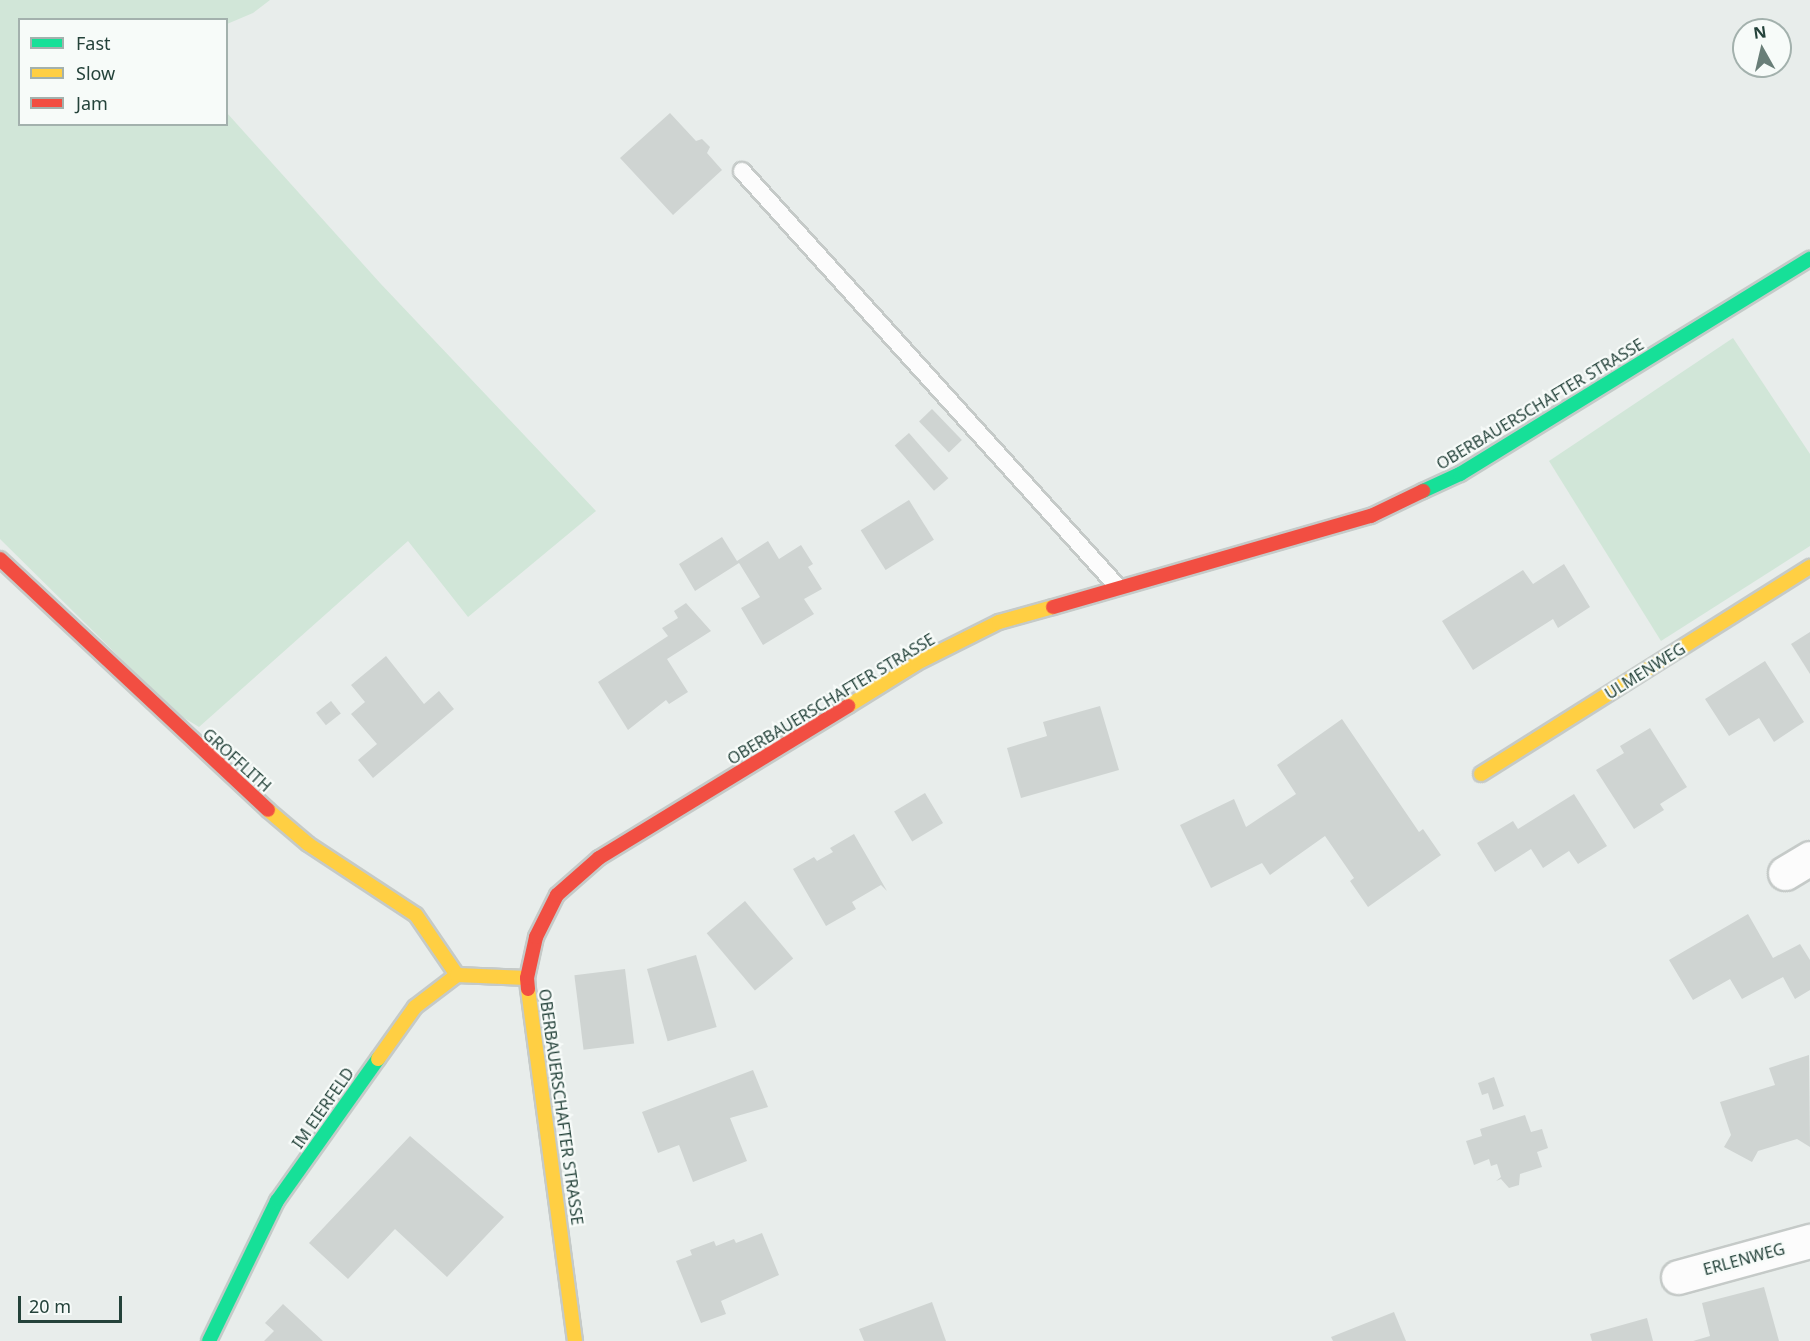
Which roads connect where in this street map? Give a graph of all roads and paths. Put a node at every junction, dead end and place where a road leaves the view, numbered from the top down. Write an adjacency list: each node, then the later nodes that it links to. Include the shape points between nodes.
1 (742, 171): 5 (lane)
2 (1810, 259): 5 (main road, OBERBAUERSCHAFTER STRASSE, via 1460,474 1371,516)
3 (0, 559): 7 (main road, GROFFLITH, via 225,773 308,844 416,915)
4 (1810, 567): 6 (main road, ULMENWEG)
5 (1117, 586): 8 (main road, OBERBAUERSCHAFTER STRASSE, via 999,622 917,663 600,858 557,895 536,937)
6 (1480, 774)
7 (458, 975): 8 (main road); 11 (main road, IM EIERFELD, via 415,1006 277,1201)
8 (527, 978): 12 (main road, OBERBAUERSCHAFTER STRASSE)
9 (1810, 1241): 10 (street, ERLENWEG)
10 (1678, 1277)
11 (209, 1341)
12 (575, 1341)

